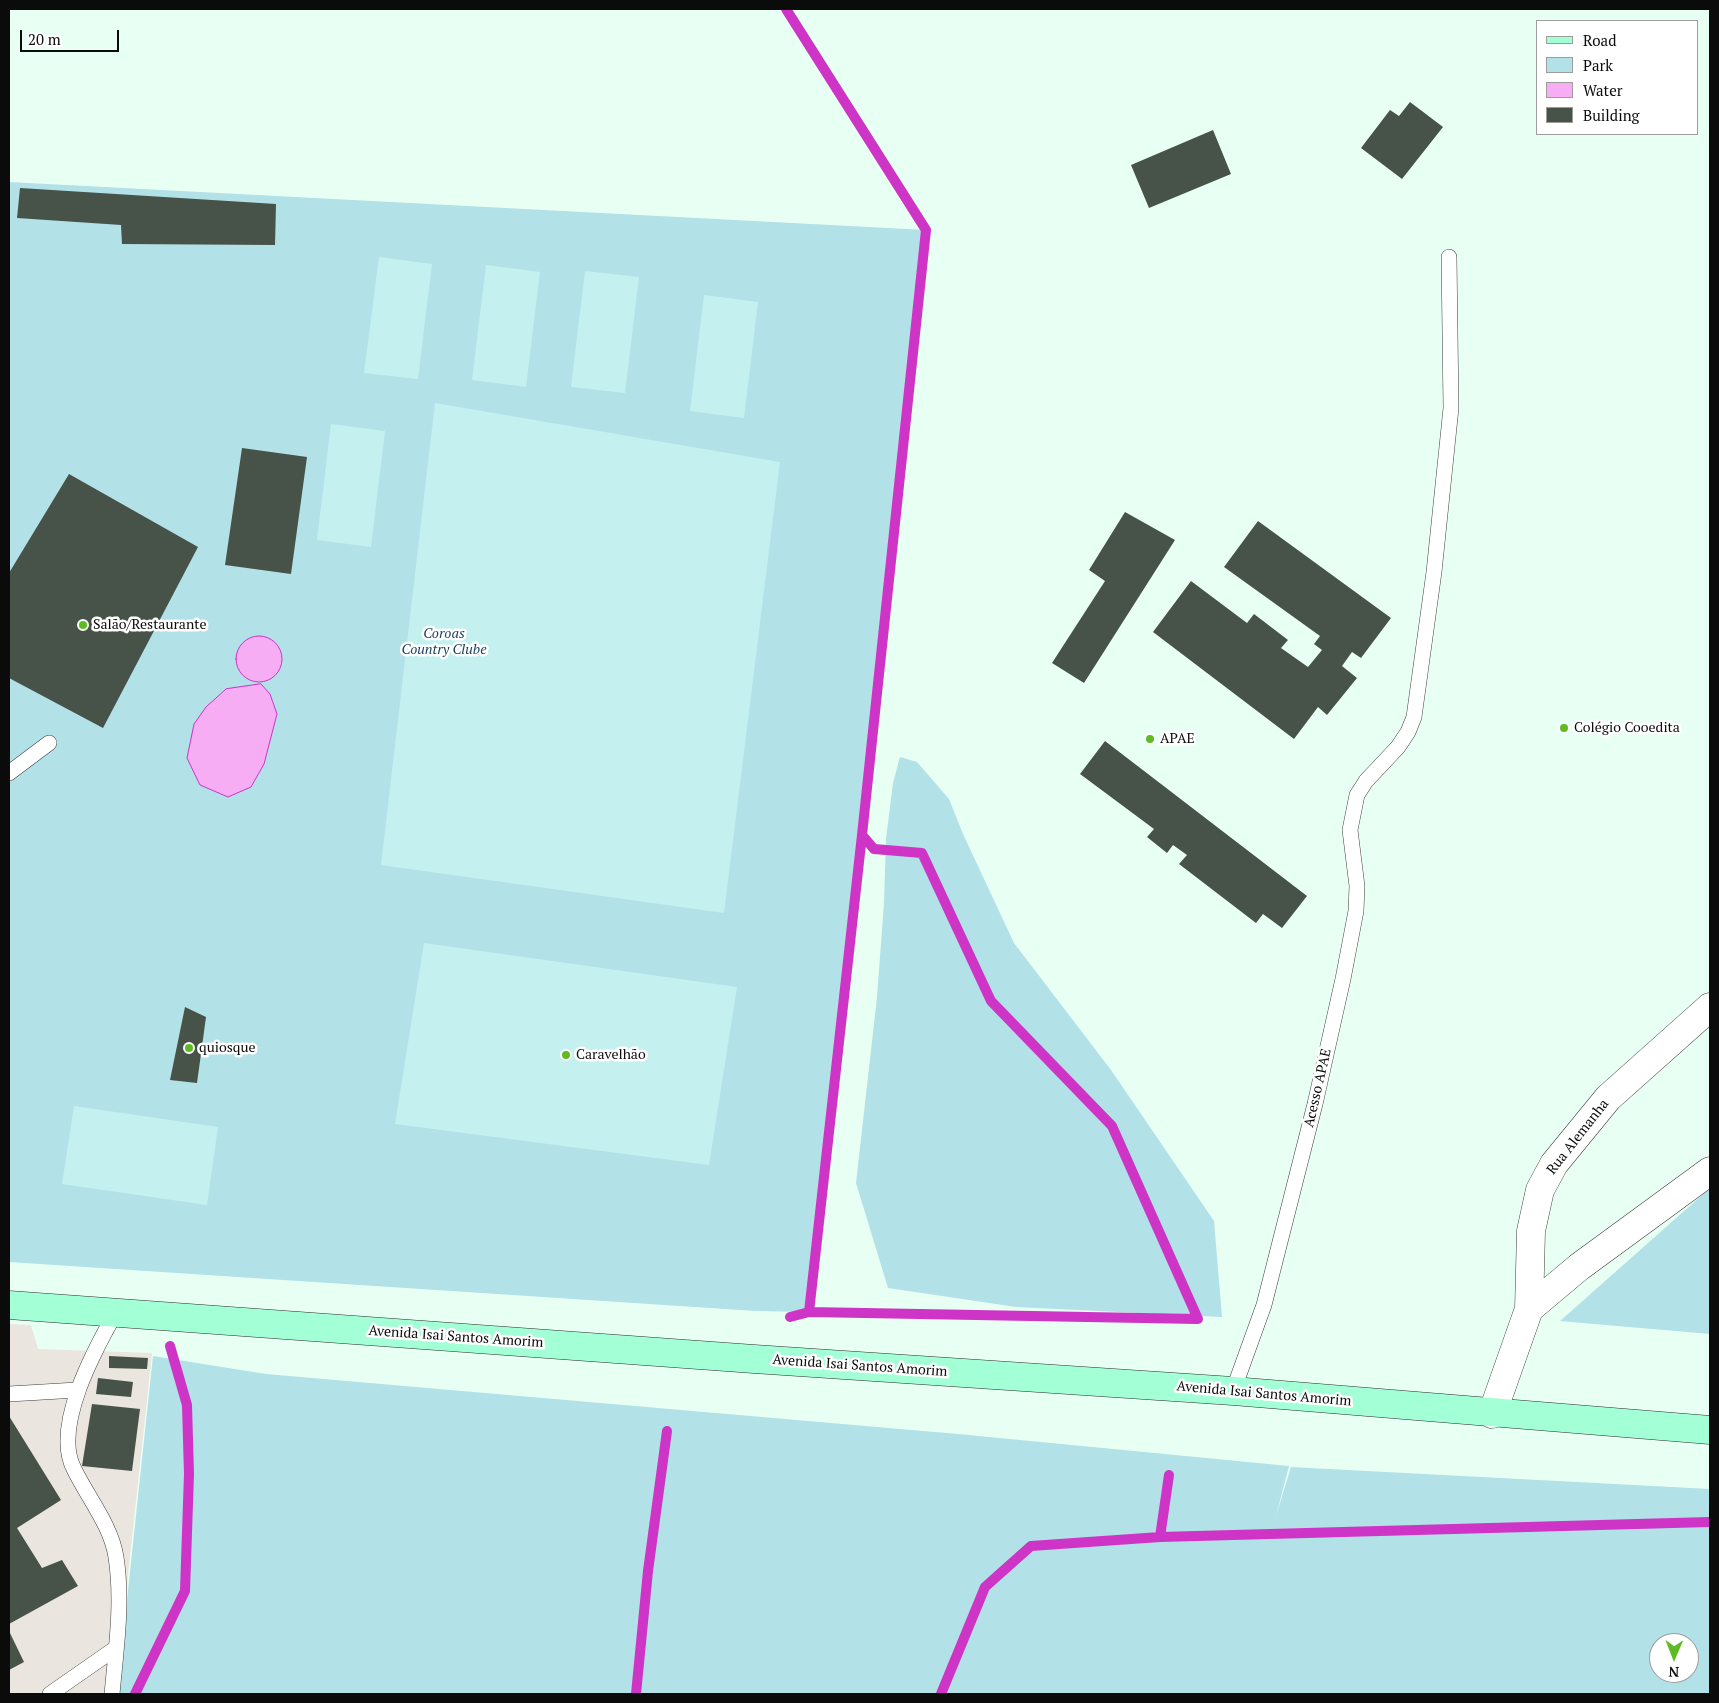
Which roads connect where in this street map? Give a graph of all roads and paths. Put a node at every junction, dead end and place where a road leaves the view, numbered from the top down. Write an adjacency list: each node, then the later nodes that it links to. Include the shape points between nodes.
1 (1449, 257): 10 (lane, Acesso APAE, via 1451,408 1434,572 1414,717 1398,747 1366,781 1352,812 1350,830 1357,886 1356,911 1343,979 1264,1305)
2 (49, 743): 3 (lane)
3 (9, 773)
4 (1710, 1007): 7 (street, Rua Alemanha, via 1608,1098 1554,1164 1540,1190 1534,1212)
5 (1710, 1171): 7 (street, Rua Alemanha, via 1579,1266)
6 (9, 1305): 8 (main road, Avenida Isai Santos Amorim)
7 (1529, 1309): 12 (street, Rua Alemanha)
8 (116, 1312): 9 (lane, via 94,1350); 10 (main road, Avenida Isai Santos Amorim)
9 (77, 1390): 11 (lane); 14 (lane, via 68,1438 69,1453 72,1466 109,1529 116,1556 119,1584)
10 (1233, 1391): 12 (main road, Avenida Isai Santos Amorim)
11 (9, 1394)
12 (1492, 1414): 13 (main road, Avenida Isai Santos Amorim)
13 (1710, 1430)
14 (116, 1648): 15 (lane); 16 (lane)
15 (50, 1694)
16 (112, 1694)

